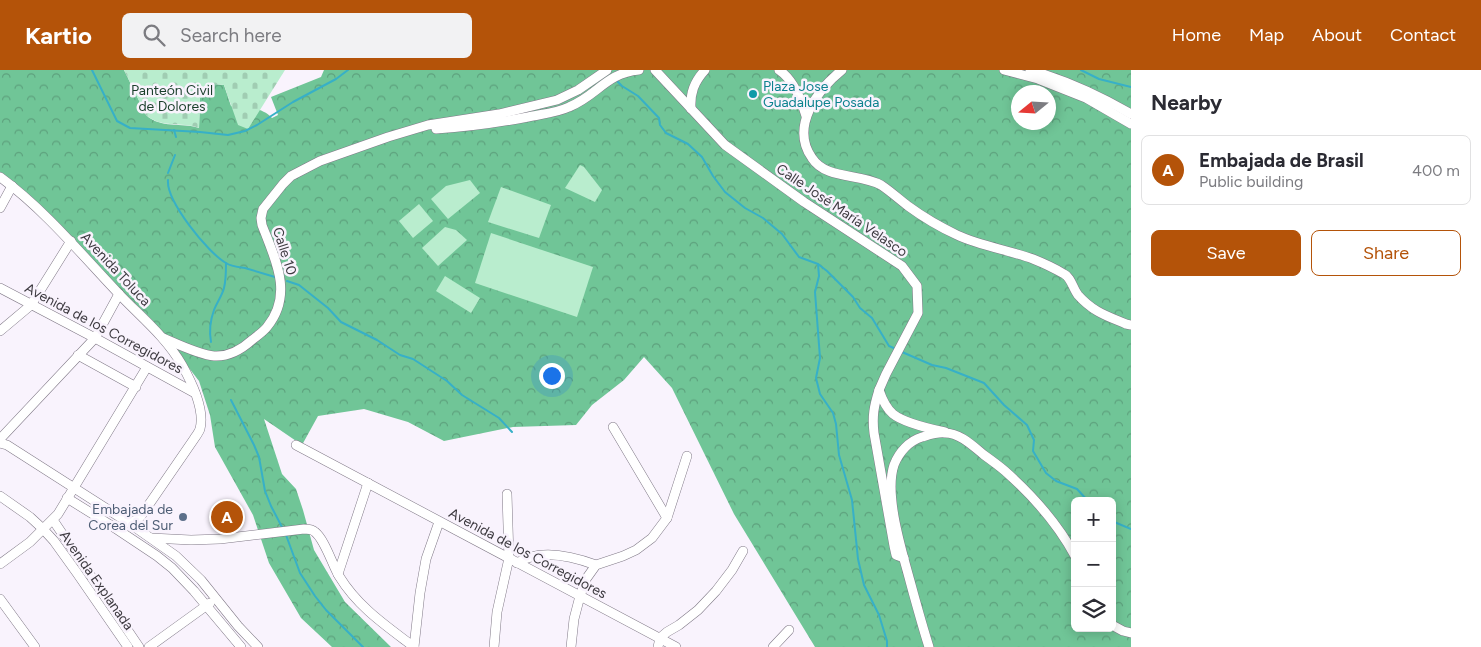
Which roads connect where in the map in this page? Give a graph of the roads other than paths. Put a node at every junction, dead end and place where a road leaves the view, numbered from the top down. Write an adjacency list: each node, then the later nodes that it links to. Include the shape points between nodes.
1 (639, 70): 8 (street, Calle 10)
2 (655, 70): 9 (street, Calle José María Velasco)
3 (705, 70): 9 (street, via 692,90)
4 (779, 70): 11 (street, via 798,94)
5 (842, 70): 11 (street, via 825,86)
6 (1004, 70): 12 (street, via 1086,98)
7 (1030, 70): 10 (street, via 1093,94)
8 (610, 74): 23 (street, Calle 10, via 584,99 555,112 494,124 414,130 299,171 269,200 261,218 281,286 275,314 266,328 245,346 225,356 214,356)
9 (691, 109): 27 (street, Calle José María Velasco, via 731,150 902,266 917,286 918,313)
10 (1131, 114)
11 (806, 116): 20 (street, via 804,133 807,149 820,167 872,181 921,216 958,235 1034,259 1067,275 1077,294 1094,311)
12 (1131, 124)
13 (0, 178): 14 (street, Avenida Toluca)
14 (12, 186): 15 (street); 16 (street, Avenida Toluca)
15 (0, 208)
16 (71, 241): 18 (street, Avenida Toluca); 19 (street)
17 (0, 288): 19 (street, Avenida de los Corregidores)
18 (119, 294): 22 (street); 23 (street, Avenida Toluca)
19 (31, 304): 21 (street); 22 (street, Avenida de los Corregidores)
20 (1131, 325)
21 (0, 331)
22 (95, 338): 24 (street); 25 (street, Avenida de los Corregidores)
23 (163, 338): 28 (street, Avenida Toluca, via 182,365)
24 (78, 355): 26 (street); 31 (street)
25 (147, 367): 26 (street); 28 (street, Avenida de los Corregidores)
26 (136, 387): 35 (street)
27 (879, 390): 30 (street, via 882,400 894,414); 47 (street, Calle José María Velasco, via 872,418 874,433 894,546 896,554)
28 (195, 393): 42 (street, Avenida Toluca, via 201,417 200,429 142,516)
29 (613, 427): 39 (street)
30 (945, 432): 45 (street, via 970,444 1017,482 1049,518); 47 (street, via 912,442 898,456 894,466 892,493)
31 (0, 441): 35 (street)
32 (296, 445): 34 (street, Avenida de los Corregidores)
33 (687, 456): 39 (street)
34 (368, 483): 41 (street, Avenida de los Corregidores); 51 (street)
35 (73, 487): 38 (street); 42 (street)
36 (507, 494): 48 (street)
37 (0, 496): 43 (street, Avenida Explanada)
38 (67, 498): 40 (street); 55 (street, via 164,562)
39 (667, 518): 50 (street, via 652,538 636,550)
40 (53, 520): 43 (street); 62 (street, Avenida Explanada)
41 (439, 522): 48 (street, Avenida de los Corregidores); 66 (street, via 426,559)
42 (129, 523): 44 (street)
43 (43, 528): 49 (street); 61 (street, Avenida Explanada)
44 (150, 538): 51 (street, via 201,539 312,530 319,536); 53 (street, via 187,566)
45 (1071, 550)
46 (743, 551): 59 (street, via 716,591 698,610 667,632)
47 (904, 558): 71 (street)
48 (513, 560): 50 (street, via 546,555); 52 (street, Avenida de los Corregidores); 67 (street, via 497,612)
49 (0, 564)
50 (596, 565): 52 (street)
51 (338, 574): 66 (street, via 360,605)
52 (580, 596): 59 (street, Avenida de los Corregidores); 68 (street)
53 (216, 598): 55 (street); 65 (street)
54 (0, 599): 60 (street)
55 (207, 606): 63 (street); 64 (street)
56 (1116, 627): 58 (street)
57 (788, 630): 70 (street)
58 (1131, 633)
59 (659, 643): 69 (street, Avenida de los Corregidores)
60 (35, 647)
61 (128, 647)
62 (139, 647)
63 (149, 647)
64 (241, 647)
65 (258, 647)
66 (414, 647)
67 (494, 647)
68 (572, 647)
69 (676, 647)
70 (773, 647)
71 (929, 647)

